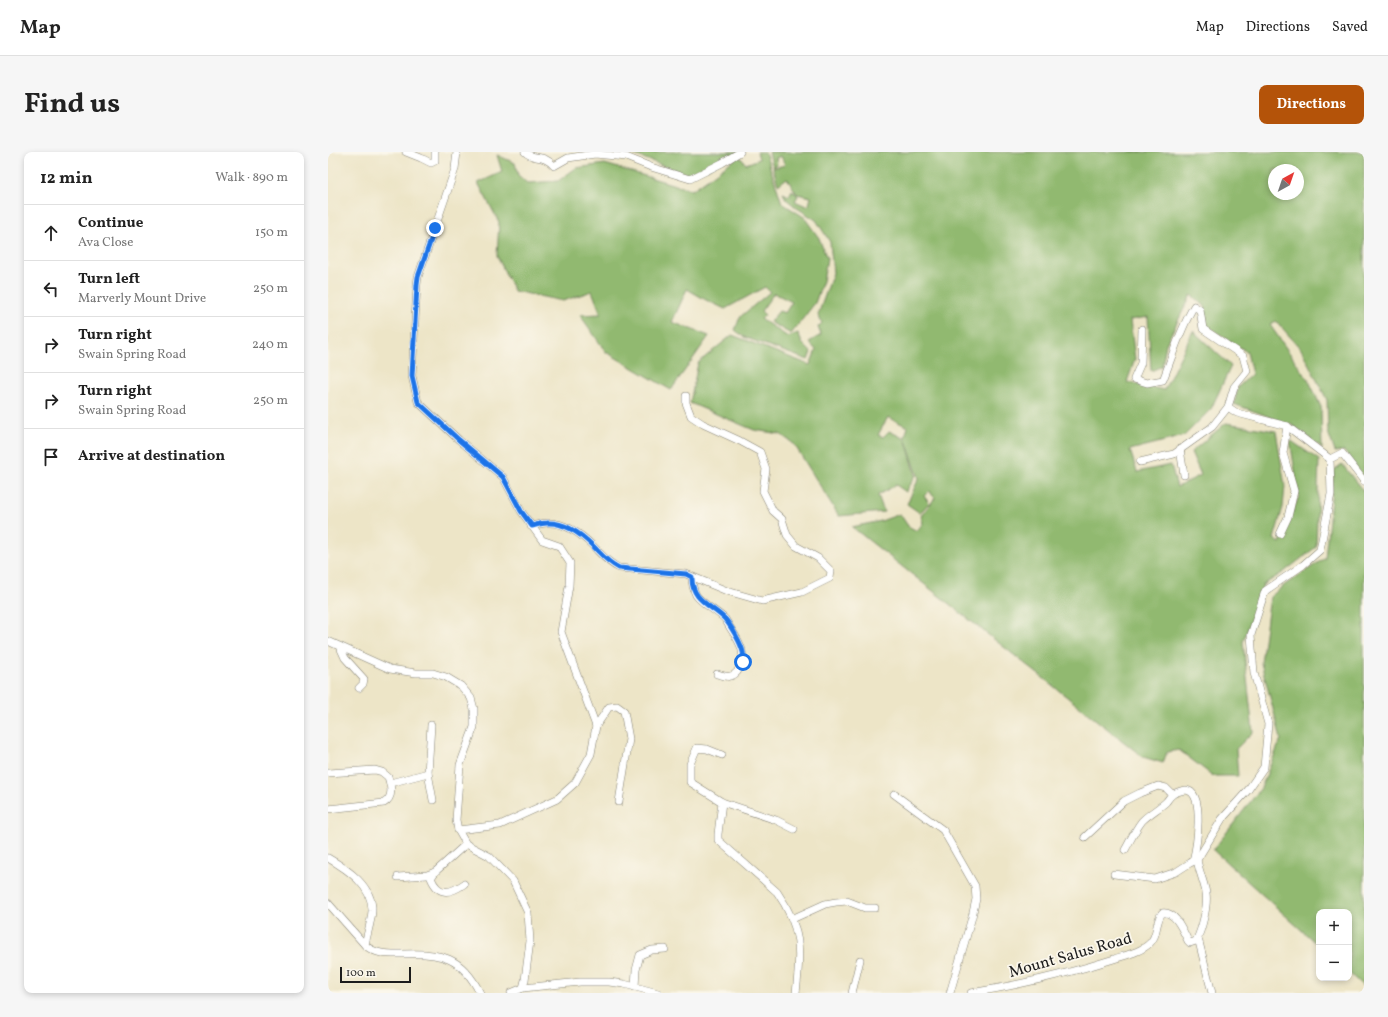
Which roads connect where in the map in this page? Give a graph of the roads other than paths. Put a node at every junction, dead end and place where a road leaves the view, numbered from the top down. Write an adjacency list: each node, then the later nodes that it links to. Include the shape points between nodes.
1 (406, 152): 2 (street, via 431,163 435,161)
2 (435, 152)
3 (457, 152): 15 (street, via 455,169 418,277 412,376 418,402 503,477)
4 (525, 152): 5 (street, via 529,156 549,160 554,166 568,158 595,154 626,157 651,168 690,178)
5 (740, 152)
6 (1142, 329): 8 (street, via 1141,363 1134,379 1147,383 1163,380 1185,320 1194,306 1200,310 1203,328 1243,356 1247,371 1234,387)
7 (686, 396): 17 (street, via 691,416 760,452 766,469 763,491 773,511 782,519 787,535 796,546 818,558 831,571 830,578 802,592 762,601)
8 (1228, 407): 9 (street, via 1237,413); 10 (street, via 1212,427)
9 (1287, 426): 11 (street); 16 (street, via 1283,454 1294,491 1288,517)
10 (1180, 449): 12 (street, via 1174,454); 13 (street)
11 (1330, 459): 14 (street, via 1342,453); 40 (street, via 1331,494 1320,550 1265,591 1251,635 1254,673 1268,724 1264,767 1248,790 1222,819)
12 (1140, 462)
13 (1184, 476)
14 (1364, 481)
15 (532, 526): 17 (street, via 548,522 565,525 619,568 686,574); 23 (street, via 542,540 559,546 570,563 561,632)
16 (1280, 534)
17 (692, 577): 20 (street, via 692,585 697,596 726,620 743,653 743,662 735,674 729,677)
18 (328, 641): 19 (street)
19 (340, 647): 21 (street, via 345,658 364,679); 35 (street, via 390,669 433,673 446,677 462,686 471,698 474,727 460,766 456,820)
20 (717, 674)
21 (359, 688)
22 (431, 725): 26 (street)
23 (596, 726): 31 (street, via 609,707 617,706 624,712 629,739); 35 (street, via 588,760 575,783 557,799 500,825)
24 (722, 755): 32 (street, via 697,748 690,764 690,782)
25 (328, 773): 27 (street, via 379,770)
26 (428, 773): 27 (street); 30 (street)
27 (390, 783): 33 (street, via 391,796 384,803)
28 (894, 794): 60 (street, via 943,830 975,886 976,899 972,918)
29 (1172, 794): 36 (street, via 1166,788 1158,786 1140,793 1124,801); 38 (street, via 1142,821); 40 (street, via 1190,791 1197,804)
30 (433, 800)
31 (619, 802)
32 (722, 802): 34 (street, via 776,820); 47 (street, via 718,840 777,892)
33 (328, 809)
34 (794, 829)
35 (458, 830): 37 (street)
36 (1085, 837)
37 (466, 844): 41 (street); 53 (street, via 489,856 513,881 528,913 530,941)
38 (1125, 850)
39 (328, 858): 49 (street, via 353,875 371,901 372,911)
40 (1195, 861): 42 (street, via 1176,872 1155,879); 48 (street, via 1206,892 1207,904)
41 (435, 872): 43 (street); 44 (street, via 431,878 442,890 454,891)
42 (1114, 874)
43 (398, 877)
44 (464, 884)
45 (328, 903): 49 (street)
46 (875, 908): 47 (street, via 864,908 848,901 836,902 825,904)
47 (792, 919): 58 (street, via 799,944 800,963)
48 (1198, 938): 61 (street, Mount Salus Road, via 1194,942 1188,941 1176,919 1166,912 1162,913 1157,921 1154,939 1141,950 1082,969 1014,986); 62 (street)
49 (365, 945): 55 (street, via 378,953 430,954 449,959 463,968)
50 (665, 949): 52 (street, via 652,950 640,955)
51 (860, 960): 59 (street)
52 (635, 987): 53 (street, via 609,982 580,982); 54 (street)
53 (523, 988): 56 (street)
54 (644, 992): 57 (street)
55 (480, 993)
56 (511, 993)
57 (658, 993)
58 (796, 993)
59 (852, 993)
60 (950, 993)
61 (971, 993)
62 (1212, 993)

